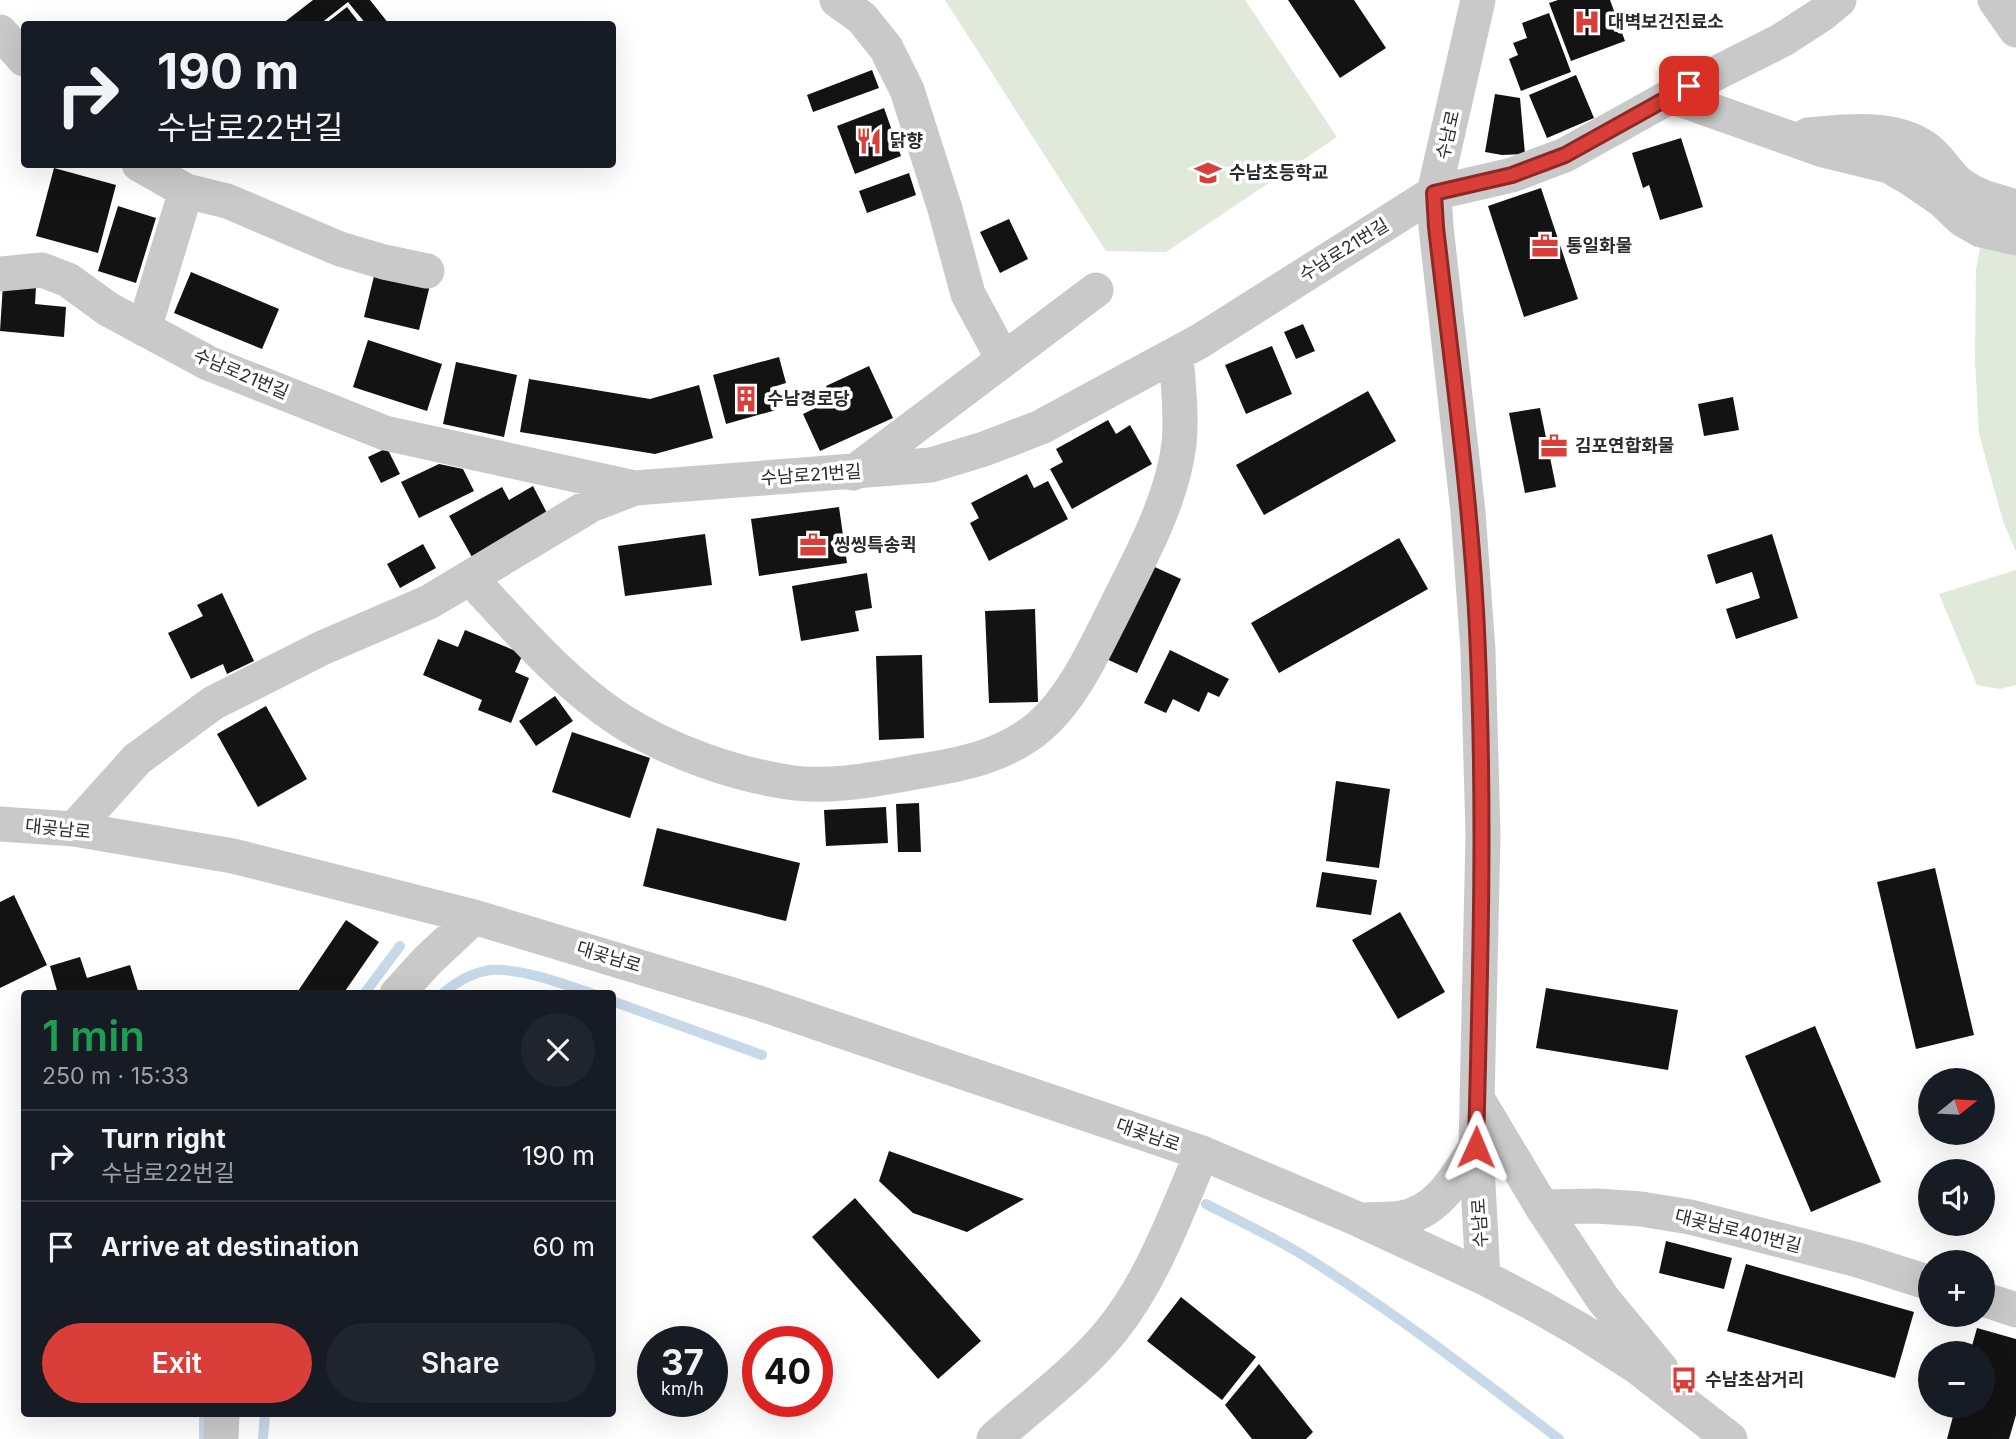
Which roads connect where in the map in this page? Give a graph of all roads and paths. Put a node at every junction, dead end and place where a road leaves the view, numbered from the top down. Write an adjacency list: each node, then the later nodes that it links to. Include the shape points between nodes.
1 (837, 0): 20 (street, via 862,18 887,48 907,90 968,294)
2 (1478, 0): 12 (street, 수남로)
3 (1839, 0): 8 (street, 수남로21번길, via 1782,40)
4 (1995, 0): 5 (street)
5 (2016, 30)
6 (0, 32): 7 (street)
7 (21, 56)
8 (1671, 96): 9 (street); 12 (street, 수남로21번길, via 1565,155 1512,175)
9 (1784, 136): 13 (street, via 1853,132 1908,138 1926,148 1961,185 1984,198); 14 (street, via 1889,166 1981,230)
10 (146, 168): 11 (street)
11 (186, 191): 15 (street, via 227,201 340,249); 18 (street)
12 (1434, 193): 19 (street, 수남로21번길); 28 (street, 수남로, via 1478,651 1483,835)
13 (2016, 207)
14 (2016, 238)
15 (427, 271)
16 (0, 274): 18 (street, 수남로21번길, via 42,270 68,280)
17 (1096, 290): 20 (street)
18 (144, 329): 22 (street, 수남로21번길, via 208,363 386,433)
19 (1176, 354): 21 (street, 수남로21번길, via 1041,427 984,449 931,465); 23 (street, via 1179,442 1173,477 1134,570 1066,696 1019,743 988,757 877,779 795,783 697,757 618,719 571,682)
20 (1003, 359): 21 (street)
21 (853, 472): 22 (street, 수남로21번길)
22 (635, 488): 23 (street, via 591,505)
23 (470, 578): 25 (street, via 429,602 322,648 213,704 137,759)
24 (0, 824): 25 (street, 대곶남로)
25 (74, 829): 26 (street, 대곶남로, via 233,856)
26 (474, 917): 27 (street); 30 (street, 대곶남로, via 760,1003)
27 (401, 990)
28 (1478, 1099): 29 (street, 수남로); 31 (street)
29 (1476, 1147): 32 (street, via 1449,1190 1424,1209 1404,1218); 33 (street, 수남로)
30 (1202, 1153): 32 (street, 대곶남로); 40 (street, 대곶남로, via 1134,1299 1113,1329)
31 (1542, 1207): 34 (street, 대곶남로401번길, via 1597,1206 1690,1217); 37 (street, via 1603,1299)
32 (1360, 1220): 33 (street, 대곶남로)
33 (1483, 1277): 37 (street, 대곶남로, via 1580,1330)
34 (1918, 1279)
35 (1995, 1303): 36 (street)
36 (2016, 1310)
37 (1694, 1409): 41 (street, 대곶남로)
38 (222, 1417): 39 (street)
39 (221, 1439)
40 (994, 1439)
41 (1730, 1439)

